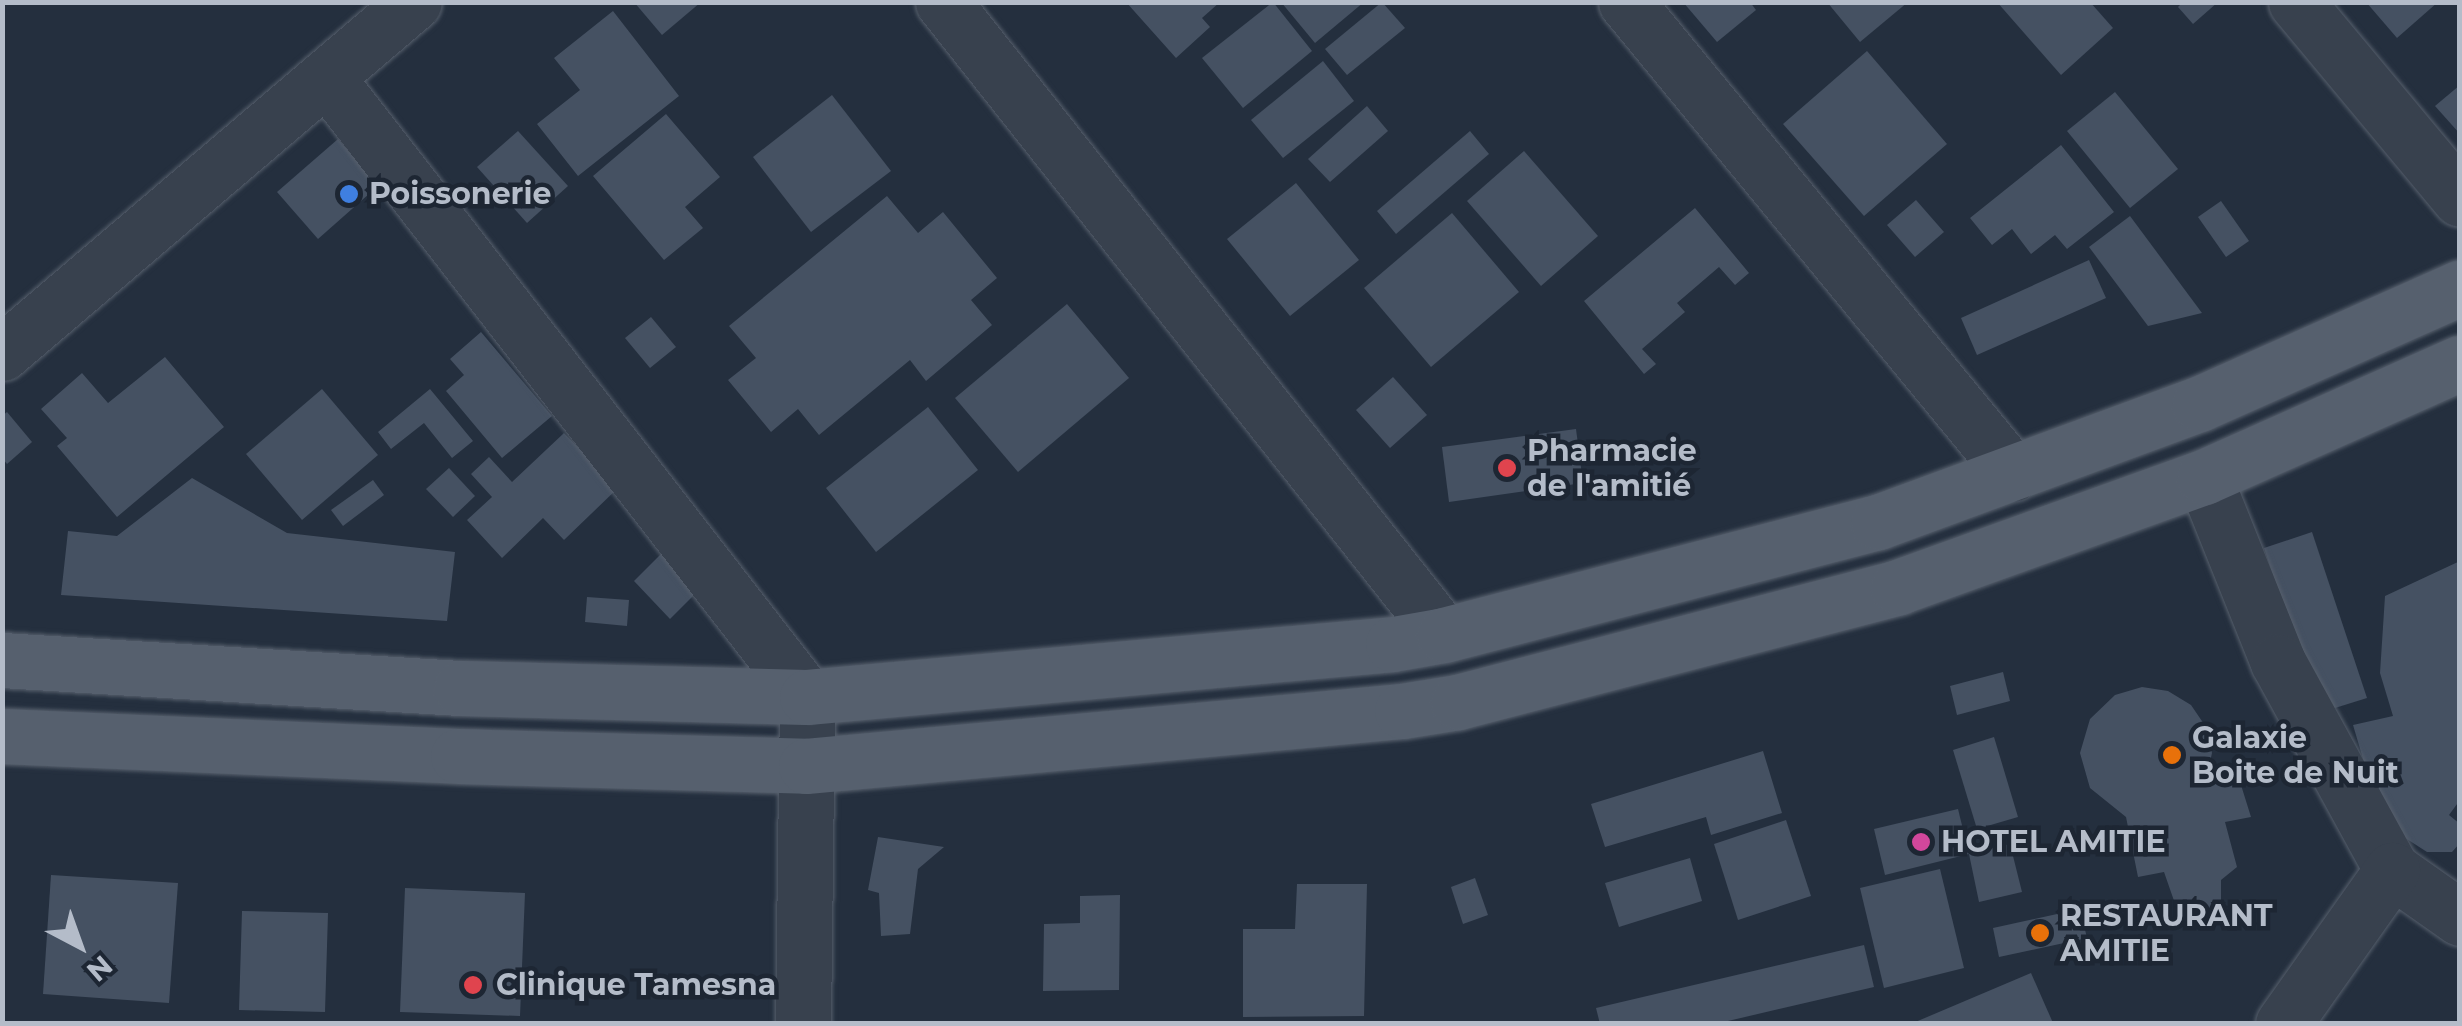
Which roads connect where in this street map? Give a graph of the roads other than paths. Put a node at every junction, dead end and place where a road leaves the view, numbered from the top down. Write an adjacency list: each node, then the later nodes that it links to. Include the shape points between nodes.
1 (414, 2): 5 (street)
2 (943, 2): 12 (street)
3 (1626, 2): 10 (street)
4 (2296, 2): 6 (street)
5 (326, 77): 8 (street); 14 (street)
6 (2460, 199)
7 (2460, 288): 10 (main road, via 2198,404)
8 (2, 352)
9 (2460, 363): 11 (main road)
10 (2013, 473): 12 (main road, via 1878,522)
11 (2204, 477): 16 (main road, via 1898,587 1458,702); 17 (street, via 2278,662)
12 (1444, 635): 14 (main road)
13 (2, 660): 14 (main road, via 462,688)
14 (807, 697): 16 (street)
15 (2, 736): 16 (main road)
16 (806, 766): 19 (street)
17 (2392, 870): 18 (street); 20 (street)
18 (2460, 918)
19 (803, 1024)
20 (2283, 1024)

